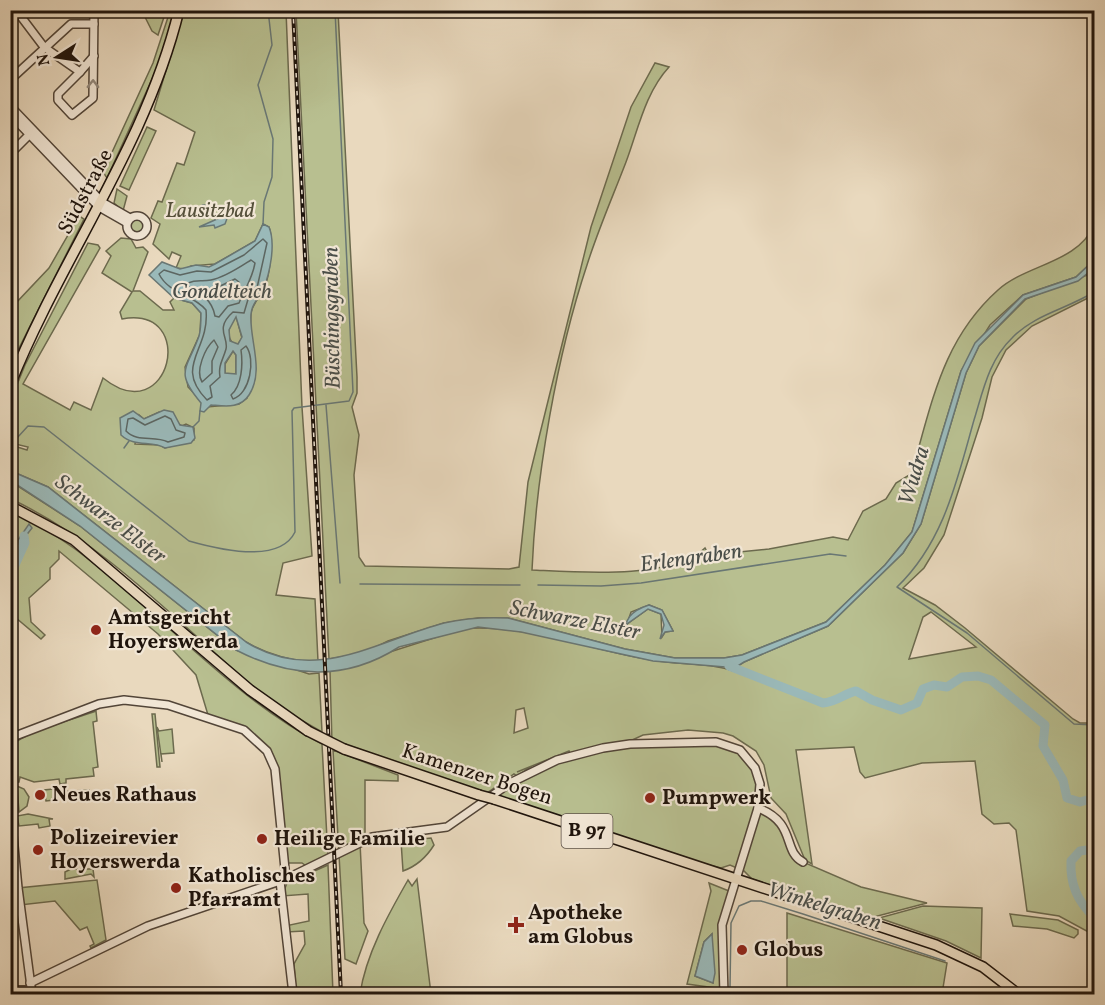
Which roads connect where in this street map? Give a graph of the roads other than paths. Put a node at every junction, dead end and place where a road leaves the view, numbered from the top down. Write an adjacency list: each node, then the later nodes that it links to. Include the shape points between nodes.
1 (16, 10): 5 (street)
2 (94, 10): 4 (street)
3 (179, 10): 13 (main road, Südstraße, via 161,72 134,139)
4 (94, 24): 5 (street, via 71,24); 6 (street)
5 (45, 47): 7 (street); 8 (street)
6 (94, 56): 7 (street); 7 (street, one-way to 6, via 58,94 58,100 72,115 93,98)
7 (80, 72)
8 (10, 80)
9 (10, 106): 13 (street)
10 (10, 114): 11 (street)
11 (30, 134): 12 (street); 13 (street)
12 (10, 153)
13 (100, 204): 14 (street); 15 (main road, Südstraße)
14 (129, 220)
15 (10, 385)
16 (10, 506): 21 (main road, Kamenzer Bogen / B 97, bridge, via 74,540 250,690 308,731 344,748 479,795)
17 (10, 738): 22 (street, via 99,704 124,699 168,705 244,730 267,751 274,769)
18 (10, 804): 23 (street)
19 (758, 808): 20 (street, via 778,818 794,853); 21 (street); 22 (street, via 760,784 755,768 740,750 716,742 603,748 557,760 509,779 460,819 438,830 372,837)
20 (803, 862)
21 (735, 879): 26 (street, via 722,925); 27 (main road, Kamenzer Bogen / B 97, via 951,950 983,966)
22 (283, 880): 23 (street, via 151,925); 25 (street)
23 (31, 989): 24 (street)
24 (10, 990)
25 (293, 994)
26 (724, 994)
27 (1018, 994)

